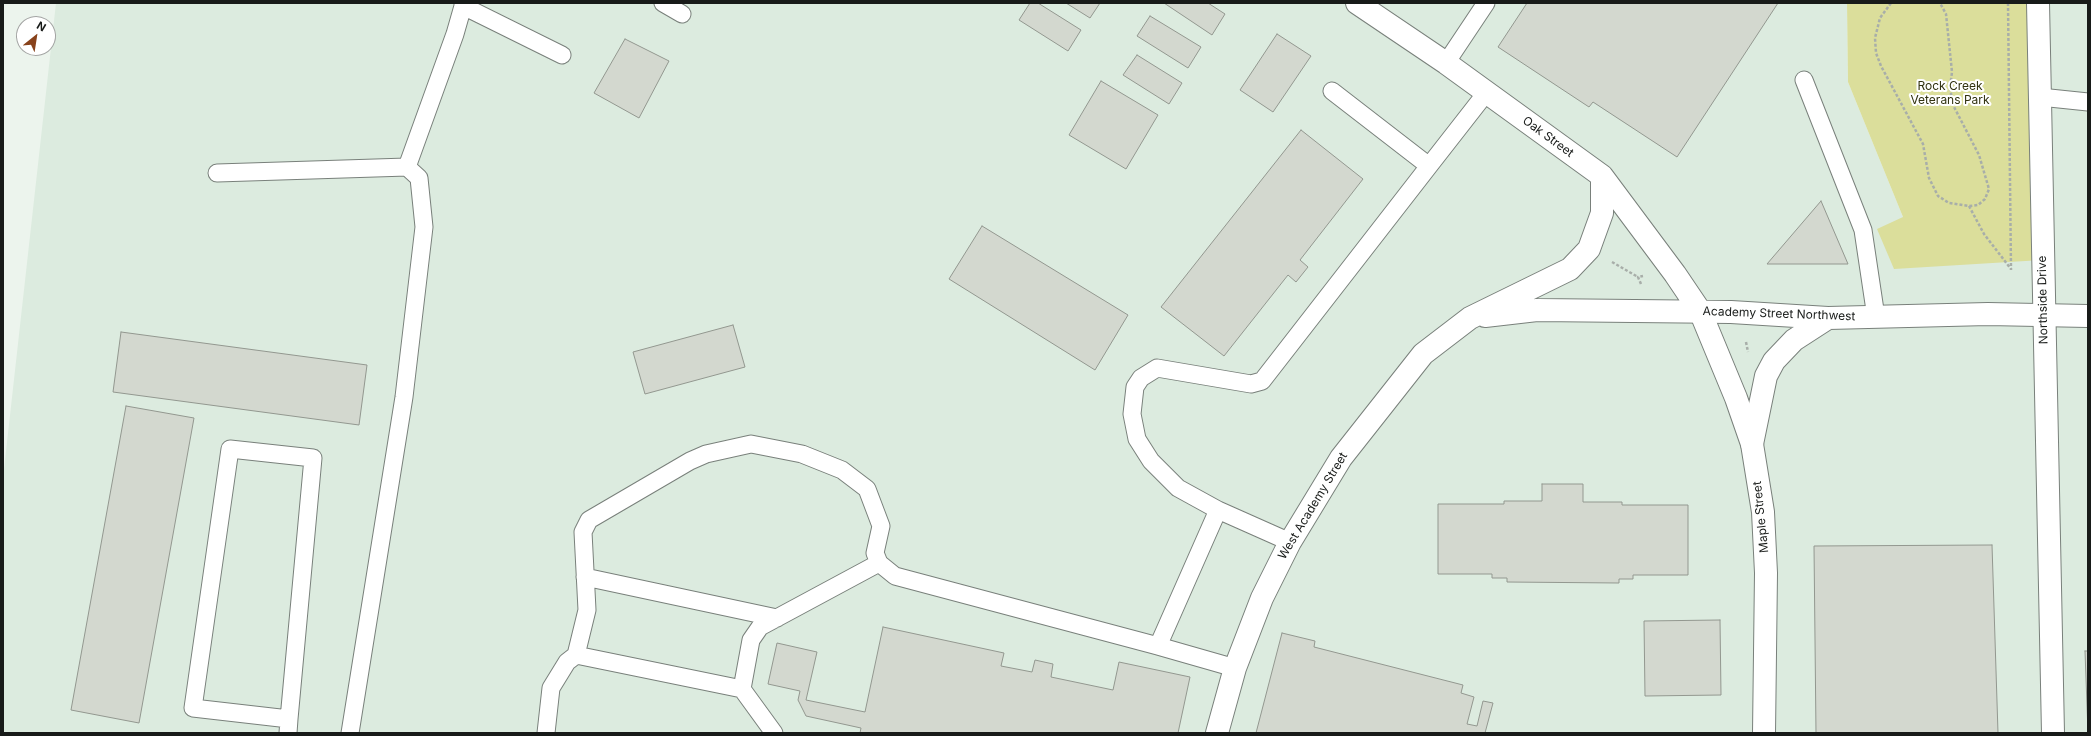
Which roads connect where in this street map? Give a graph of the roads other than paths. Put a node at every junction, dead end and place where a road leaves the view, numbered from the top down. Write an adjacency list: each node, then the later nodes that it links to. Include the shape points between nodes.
1 (663, 3): 6 (lane)
2 (1357, 3): 8 (street, Oak Street)
3 (1486, 3): 8 (lane)
4 (2038, 3): 12 (street, Northside Drive)
5 (463, 4): 7 (lane); 15 (lane, via 455,34)
6 (682, 14)
7 (562, 55)
8 (1446, 63): 11 (street, Oak Street)
9 (1804, 80): 21 (lane, via 1863,230)
10 (1332, 91): 14 (lane)
11 (1486, 92): 14 (lane); 17 (street, Oak Street)
12 (2040, 97): 13 (lane); 19 (street, Northside Drive)
13 (2088, 102)
14 (1429, 166): 25 (lane, via 1262,381 1251,384 1157,368 1141,378 1135,387 1132,414 1137,439 1151,461 1178,488)
15 (407, 168): 16 (lane); 35 (lane, via 419,178 424,226 404,397)
16 (217, 173)
17 (1602, 176): 18 (street, Oak Street); 22 (street, West Academy Street, via 1602,213 1589,249 1570,269)
18 (1700, 311): 22 (street, Academy Street Northwest, via 1537,310); 23 (street, Academy Street Northwest); 24 (street, Maple Street)
19 (2043, 315): 20 (street, Academy Street Northwest); 21 (street, Academy Street Northwest); 40 (street, Northside Drive)
20 (2088, 316)
21 (1876, 317): 23 (street, Academy Street Northwest)
22 (1470, 318): 26 (street, West Academy Street, via 1423,354 1341,458)
23 (1828, 318): 24 (street, via 1794,340 1774,361 1766,376)
24 (1752, 444): 39 (street, Maple Street, via 1763,512 1766,573)
25 (1218, 510): 26 (lane); 30 (lane)
26 (1290, 542): 32 (street, West Academy Street, via 1262,598)
27 (879, 563): 28 (lane, via 875,553 880,526 867,489 842,470 808,457 751,444 706,454 690,461 589,520 583,532); 29 (lane); 30 (lane, via 895,576)
28 (585, 577): 29 (lane); 31 (lane, via 587,610)
29 (777, 618): 33 (lane, via 760,627 751,640)
30 (1158, 646): 32 (lane)
31 (576, 655): 33 (lane); 36 (lane, via 567,662 550,688)
32 (1235, 668): 38 (street, West Academy Street)
33 (742, 689): 37 (lane)
34 (288, 726): 34 (lane, via 313,458 230,449 193,708)
35 (350, 733)
36 (546, 733)
37 (774, 733)
38 (1217, 733)
39 (1764, 733)
40 (2053, 733)

